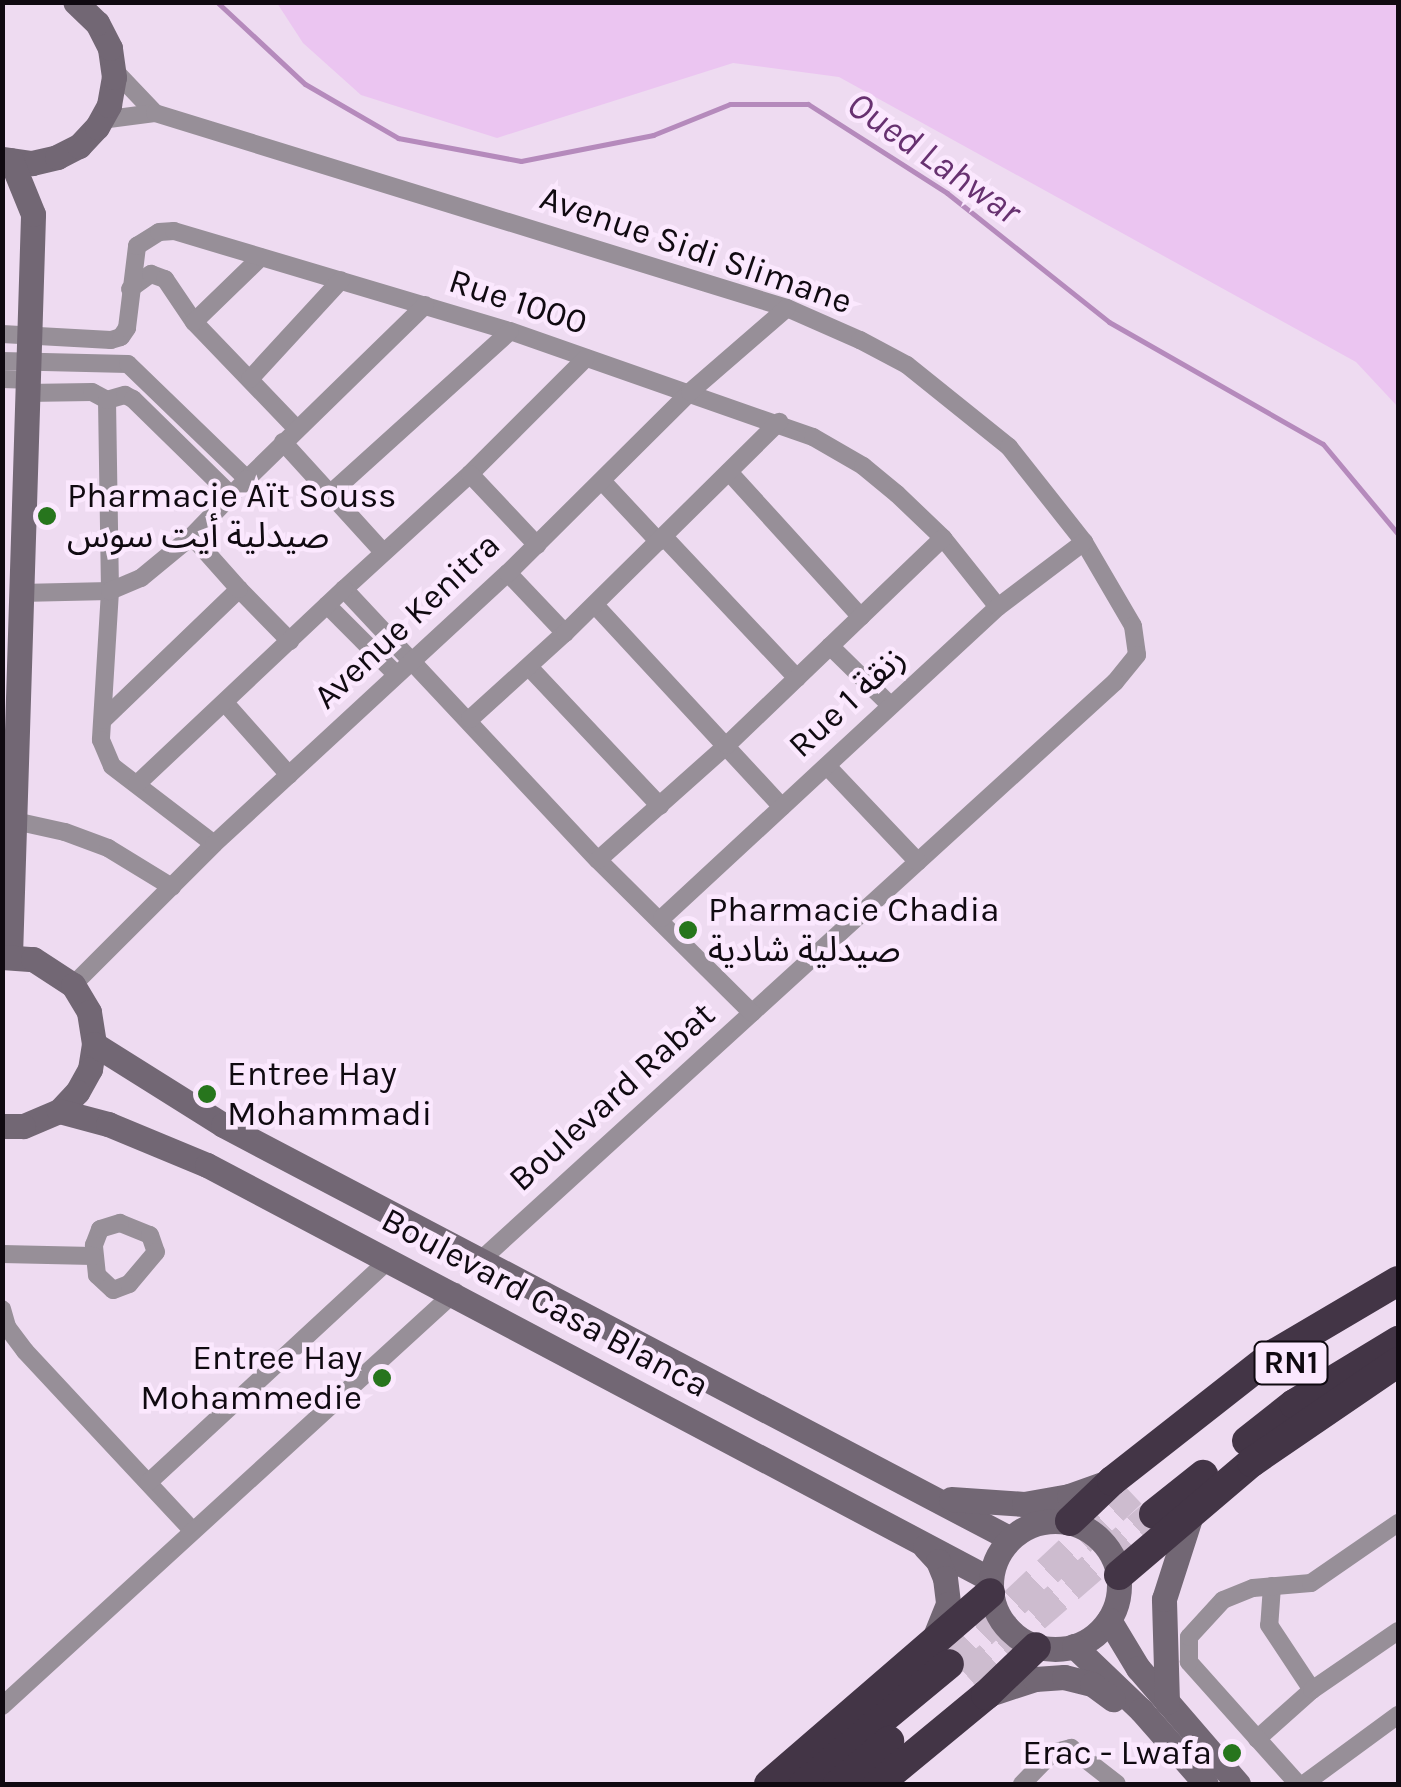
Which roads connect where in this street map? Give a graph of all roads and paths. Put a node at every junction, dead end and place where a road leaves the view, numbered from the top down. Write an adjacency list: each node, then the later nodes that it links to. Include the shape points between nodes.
1 (75, 2): 2 (main road, via 97,23)
2 (114, 70): 3 (street, Avenue Sidi Slimane); 4 (main road)
3 (155, 114): 4 (street, Avenue Sidi Slimane); 12 (street, Avenue Sidi Slimane)
4 (101, 120): 5 (main road, via 79,146)
5 (57, 158): 6 (main road); 7 (main road)
6 (7, 159): 7 (main road)
7 (33, 214): 15 (main road)
8 (260, 257): 9 (street, Rue 1000); 10 (street, Rue 1000, via 159,232 137,246); 13 (street)
9 (341, 280): 11 (street, Rue 1000); 18 (street)
10 (130, 289): 13 (street, via 158,274); 15 (street, Rue 1000, via 121,337)
11 (425, 306): 14 (street, Rue 1000); 22 (street)
12 (787, 308): 19 (street, Avenue Kenitra); 32 (street, Avenue Sidi Slimane, via 907,365 982,423 1009,446)
13 (194, 322): 18 (street)
14 (510, 331): 16 (street, Rue 1000); 27 (street)
15 (16, 334): 17 (main road)
16 (586, 358): 19 (street, Rue 1000); 24 (street)
17 (17, 375): 20 (street); 25 (street, via 128,364); 36 (main road)
18 (250, 379): 22 (street)
19 (690, 392): 21 (street, Rue 1000); 26 (street, Avenue Kenitra)
20 (108, 400): 28 (street, via 132,399); 39 (street)
21 (779, 422): 23 (street); 30 (street, Rue 1000, via 863,466)
22 (289, 435): 25 (street); 27 (street)
23 (729, 472): 31 (street); 43 (street)
24 (470, 474): 33 (street); 34 (street)
25 (248, 479): 28 (street)
26 (602, 481): 31 (street); 33 (street, Avenue Kenitra)
27 (331, 494): 34 (street)
28 (232, 495): 29 (street)
29 (192, 536): 37 (street); 39 (street, via 141,578)
30 (943, 538): 42 (street, Rue 1000); 43 (street)
31 (662, 540): 41 (street); 51 (street)
32 (1084, 542): 42 (street, Rue 1 زنقة); 47 (street, Avenue Sidi Slimane, via 1124,607)
33 (537, 545): 35 (street, Avenue Kenitra)
34 (383, 552): 38 (street)
35 (508, 572): 44 (street); 48 (street, Avenue Kenitra)
36 (14, 576): 39 (street); 54 (main road)
37 (239, 589): 45 (street); 56 (street)
38 (344, 589): 40 (street); 48 (street)
39 (110, 591): 56 (street)
40 (327, 605): 45 (street); 50 (street)
41 (594, 605): 44 (street); 57 (street)
42 (998, 608): 53 (street, Rue 1 زنقة)
43 (861, 616): 46 (street)
44 (565, 634): 49 (street)
45 (290, 641): 52 (street)
46 (830, 646): 51 (street); 53 (street)
47 (1137, 655): 66 (street, Boulevard Rabat)
48 (412, 659): 50 (street, Avenue Kenitra); 55 (street)
49 (529, 667): 55 (street); 61 (street)
50 (396, 674): 59 (street, Avenue Kenitra)
51 (796, 678): 57 (street)
52 (226, 704): 59 (street); 60 (street)
53 (890, 706): 58 (street, Rue 1 زنقة)
54 (10, 719): 63 (main road)
55 (470, 719): 65 (street)
56 (103, 720): 60 (street, via 105,756)
57 (727, 745): 61 (street); 62 (street)
58 (826, 766): 62 (street, Rue 1 زنقة); 66 (street)
59 (290, 776): 64 (street, Avenue Kenitra)
60 (136, 784): 64 (street)
61 (660, 806): 65 (street)
62 (782, 807): 68 (street, Rue 1 زنقة)
63 (9, 822): 67 (street, via 108,848); 69 (main road)
64 (214, 844): 67 (street, Avenue Kenitra)
65 (598, 860): 68 (street)
66 (918, 862): 71 (street, Boulevard Rabat)
67 (172, 887): 70 (street, Avenue Kenitra)
68 (662, 918): 71 (street)
69 (6, 957): 70 (main road, via 44,964)
70 (73, 985): 72 (main road, via 89,1012)
71 (752, 1014): 78 (street, Boulevard Rabat)
72 (94, 1044): 73 (main road, via 90,1070); 78 (main road, Boulevard Casa Blanca, via 223,1125)
73 (59, 1110): 74 (main road, via 23,1126); 77 (main road, Boulevard Casa Blanca, via 207,1166)
74 (2, 1126)
75 (2, 1254): 76 (street)
76 (93, 1256)
77 (389, 1260): 80 (main road, Boulevard Casa Blanca); 86 (street)
78 (481, 1260): 88 (main road, Boulevard Casa Blanca)
79 (1398, 1281): 87 (highway, via 1274,1354)
80 (455, 1292): 93 (street); 95 (main road, Boulevard Casa Blanca)
81 (1398, 1298): 87 (highway, RN1, via 1310,1349)
82 (2, 1309): 83 (street)
83 (7, 1338): 86 (street)
84 (1398, 1340): 90 (highway, RN1, via 1294,1404)
85 (1398, 1362): 89 (highway, via 1324,1409)
86 (149, 1482): 93 (street)
87 (1122, 1487): 88 (main road, via 1024,1504); 91 (highway)
88 (929, 1494): 94 (main road, Boulevard Casa Blanca)
89 (1194, 1509): 96 (highway); 106 (main road, via 1164,1598)
90 (1154, 1514)
91 (1070, 1521): 94 (main road, via 1028,1525); 96 (main road, via 1094,1532 1111,1551)
92 (1398, 1524): 98 (street, via 1322,1578)
93 (193, 1531): 107 (street)
94 (1010, 1538): 97 (main road, via 993,1564)
95 (921, 1544): 97 (main road, Boulevard Casa Blanca); 101 (main road, via 945,1578 948,1604)
96 (1119, 1576): 99 (main road)
97 (990, 1586): 101 (highway); 103 (main road, via 1005,1626)
98 (1272, 1586): 105 (street, via 1269,1624); 110 (street, via 1212,1608 1192,1630 1186,1650 1189,1662)
99 (1109, 1620): 102 (main road); 106 (main road)
100 (1398, 1630): 105 (street)
101 (935, 1636): 111 (highway)
102 (1074, 1646): 103 (main road); 108 (main road)
103 (1036, 1647): 104 (highway)
104 (968, 1678): 108 (main road, via 1072,1677); 112 (highway); 113 (highway); 114 (highway)
105 (1312, 1690): 110 (street)
106 (1166, 1702): 118 (main road)
107 (2, 1706)
108 (1141, 1710): 117 (main road)
109 (1398, 1716): 119 (street)
110 (1257, 1738): 119 (street)
111 (769, 1784)
112 (804, 1784)
113 (838, 1784)
114 (878, 1784)
115 (1022, 1784): 116 (street, via 1066,1748 1079,1750)
116 (1116, 1784)
117 (1206, 1784)
118 (1238, 1784)
119 (1301, 1784)

